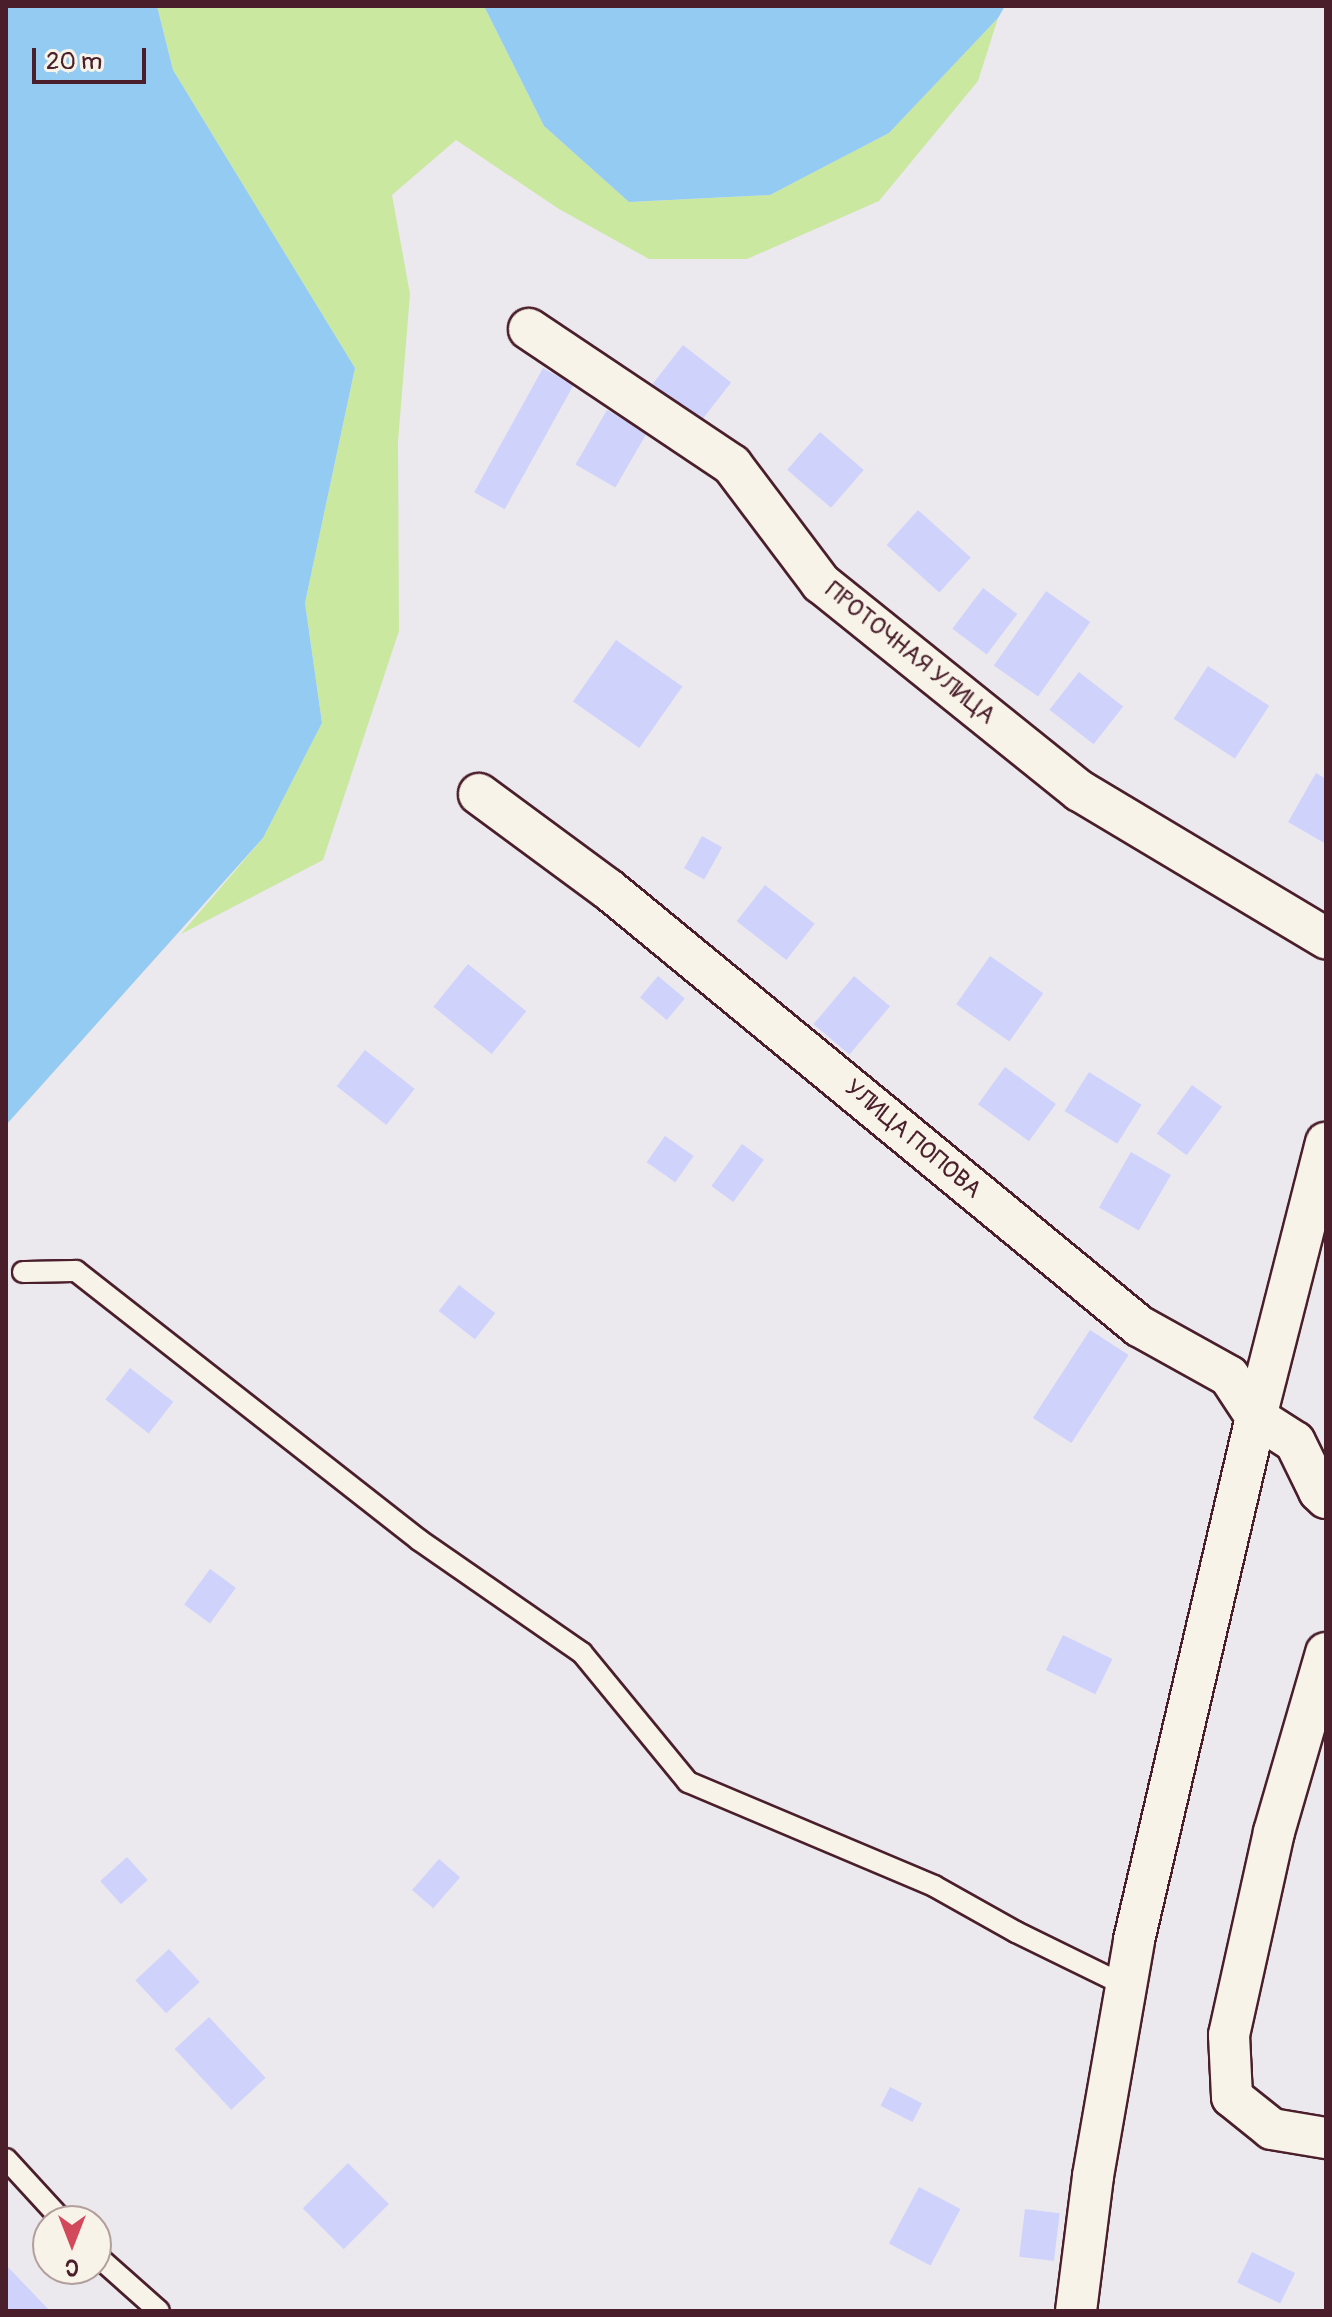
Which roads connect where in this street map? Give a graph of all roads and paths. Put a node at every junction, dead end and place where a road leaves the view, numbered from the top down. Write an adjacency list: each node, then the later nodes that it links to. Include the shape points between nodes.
1 (529, 329): 3 (street, ПРОТОЧНАЯ УЛИЦА, via 732,465 821,583 1080,791)
2 (479, 794): 6 (street, УЛИЦА ПОПОВА, via 608,889 1139,1326 1229,1376)
3 (1326, 938)
4 (1326, 1143): 6 (street)
5 (23, 1272): 9 (lane, via 76,1271 419,1540 582,1653 688,1782 934,1886)
6 (1256, 1417): 7 (street, УЛИЦА ПОПОВА, via 1295,1442); 9 (street)
7 (1326, 1498)
8 (1326, 1653): 10 (street, via 1274,1832 1229,2035 1232,2097 1272,2129)
9 (1126, 1986): 15 (street)
10 (1326, 2138)
11 (6, 2159): 12 (lane)
12 (48, 2205)
13 (112, 2269): 14 (lane)
14 (159, 2311)
15 (1076, 2311)

